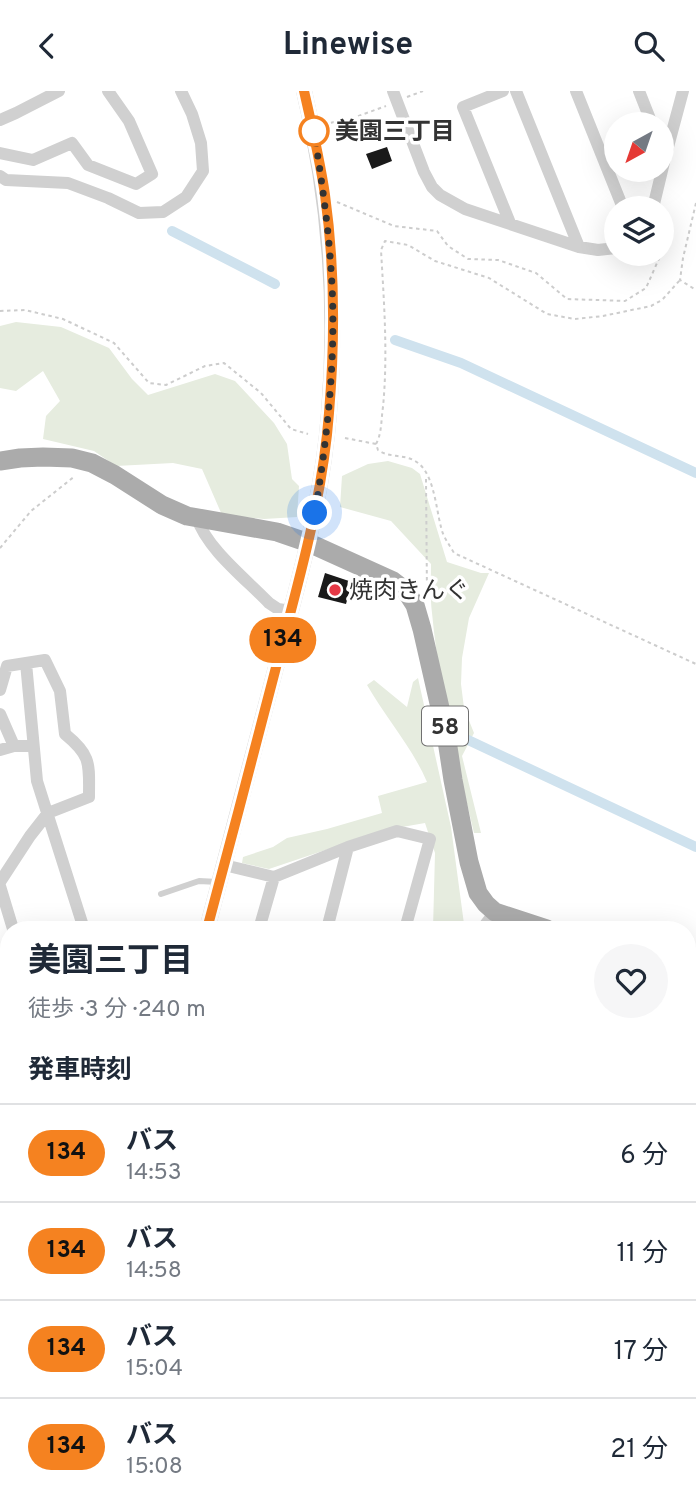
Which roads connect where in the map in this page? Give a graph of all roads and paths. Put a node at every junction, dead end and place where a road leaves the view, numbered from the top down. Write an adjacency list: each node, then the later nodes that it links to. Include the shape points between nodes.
1 (59, 91): 14 (street)
2 (108, 91): 16 (street, via 129,121 152,174 136,184 88,166 72,143 33,160)
3 (181, 91): 17 (street, via 201,143 203,171 186,197 163,212 139,213 68,183)
4 (304, 91): 15 (street)
5 (423, 91): 11 (path)
6 (503, 91): 21 (street, via 463,107)
7 (516, 91): 22 (street)
8 (576, 91): 18 (street)
9 (639, 91): 12 (street)
10 (683, 91): 13 (street)
11 (395, 96): 15 (path, via 350,118); 21 (street, via 432,187 457,206)
12 (647, 112)
13 (674, 119)
14 (0, 120)
15 (313, 126): 19 (street)
16 (0, 153)
17 (0, 176)
18 (618, 196)
19 (325, 197): 24 (path, via 394,226 437,231 448,246 468,259 498,260 536,273 567,299 625,301 646,288); 35 (street, via 332,366 324,461)
20 (696, 203): 25 (path)
21 (510, 223): 22 (street)
22 (579, 247): 23 (street)
23 (604, 249)
24 (655, 266)
25 (680, 279): 26 (path); 30 (path, via 651,306 575,319 547,314 489,278 385,241 381,250 387,336)
26 (696, 290)
27 (0, 311): 28 (path, via 25,310 63,319 105,338 149,383 166,385 205,366 224,363 261,393 291,429)
28 (308, 435)
29 (345, 438): 30 (path)
30 (376, 444): 33 (path, via 384,454 413,459)
31 (0, 461): 32 (main road, 58, via 43,457)
32 (92, 463): 34 (main road, 58, via 162,505); 36 (path, via 31,511)
33 (426, 475): 38 (path, via 428,605); 40 (path, via 444,538 454,553)
34 (197, 518): 35 (main road, 58, via 277,532); 37 (street, via 215,548 269,603)
35 (309, 543): 37 (street); 38 (main road, 58, via 393,581 406,591)
36 (0, 548)
37 (291, 611): 48 (street)
38 (419, 617): 53 (main road, 58, via 469,862 478,893)
39 (26, 663): 41 (street, via 7,666); 44 (street); 46 (street, via 45,660 60,691 65,734 81,747 89,766 89,797)
40 (696, 664)
41 (0, 690)
42 (0, 714): 43 (street)
43 (14, 746): 44 (street); 45 (street)
44 (33, 746): 46 (street, via 37,781)
45 (0, 750)
46 (48, 813): 51 (street); 55 (street)
47 (348, 847): 49 (street); 58 (street); 59 (street, via 397,831 430,839)
48 (224, 865): 49 (street); 50 (street)
49 (274, 877): 57 (street)
50 (220, 882): 52 (lane, via 198,881); 56 (street)
51 (0, 884): 54 (street)
52 (161, 894)
53 (495, 912): 60 (street); 61 (main road)
54 (11, 921)
55 (82, 921)
56 (209, 921)
57 (262, 921)
58 (329, 921)
59 (407, 921)
60 (488, 921)
61 (523, 921)

